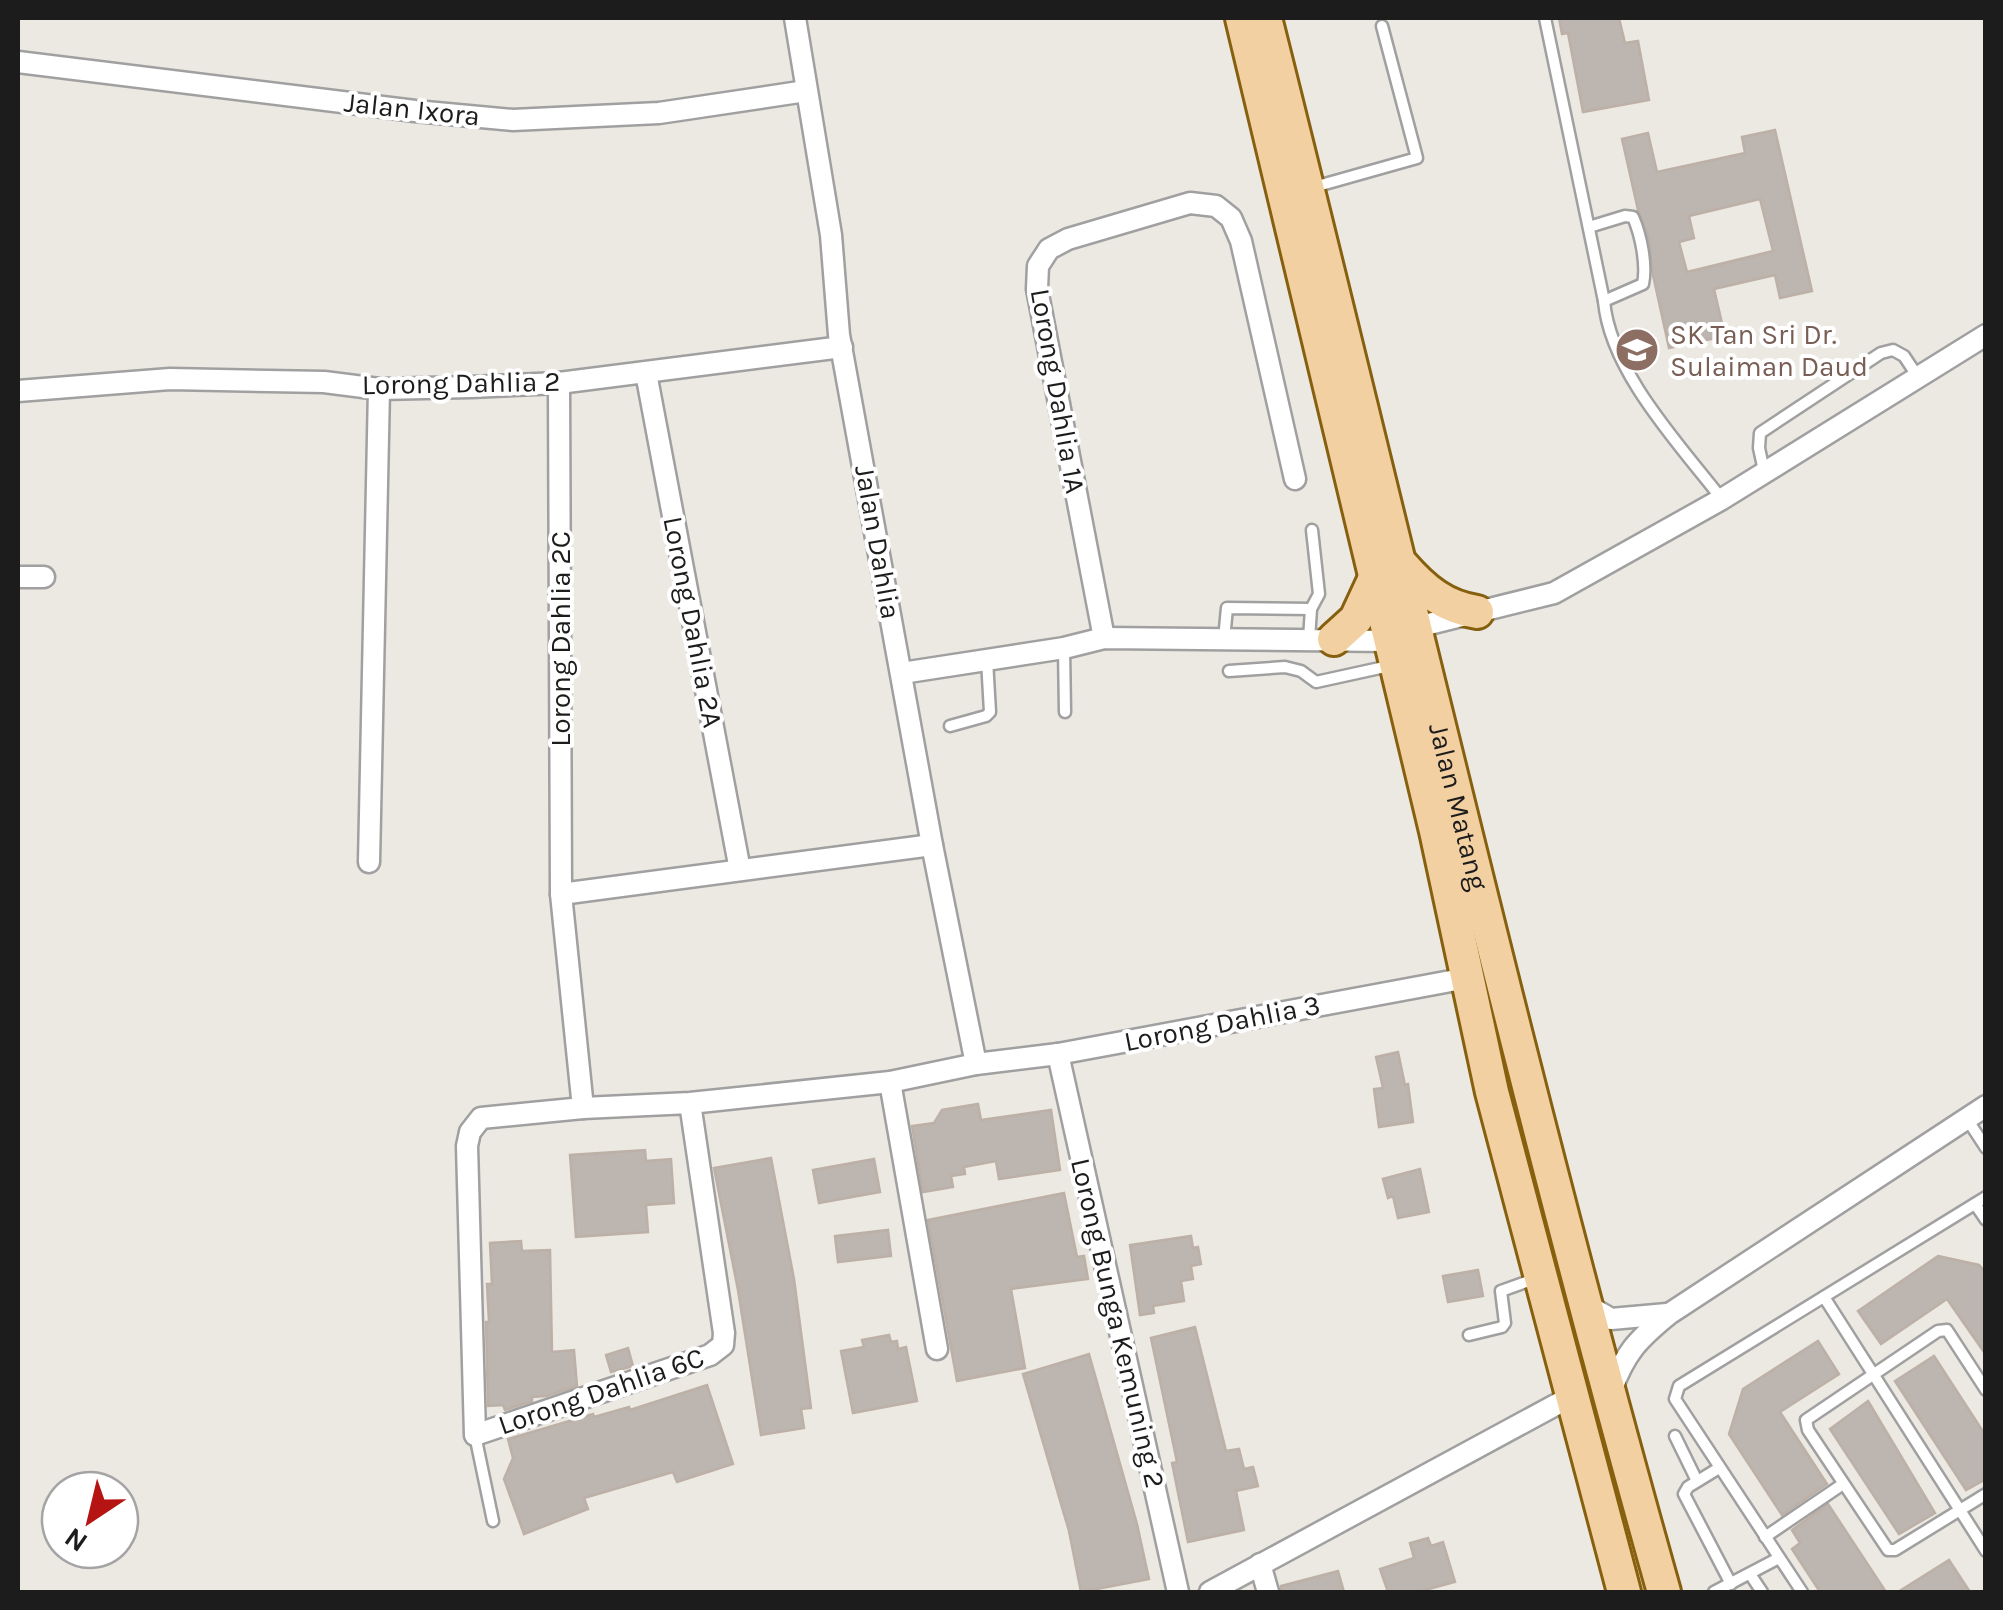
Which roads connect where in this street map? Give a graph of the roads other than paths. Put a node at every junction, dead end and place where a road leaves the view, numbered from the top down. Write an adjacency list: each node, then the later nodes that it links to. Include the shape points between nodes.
1 (795, 18): 7 (street, Jalan Dahlia)
2 (1242, 18): 22 (main road, Jalan Matang)
3 (1265, 18): 8 (main road, Jalan Matang)
4 (1546, 18): 9 (lane)
5 (1382, 26): 8 (lane, via 1417,158)
6 (18, 62): 7 (street, Jalan Ixora, via 513,120 659,112)
7 (806, 91): 12 (street, Jalan Dahlia)
8 (1308, 188): 22 (main road, Jalan Matang)
9 (1589, 228): 10 (lane); 10 (lane, via 1625,216 1636,224 1643,284)
10 (1604, 301): 20 (lane, via 1606,326 1620,355)
11 (1986, 334): 14 (street)
12 (842, 348): 13 (street, Lorong Dahlia 2); 34 (street, Jalan Dahlia)
13 (646, 373): 15 (street, Lorong Dahlia 2); 39 (street, Lorong Dahlia 2A)
14 (1918, 377): 18 (street); 18 (lane, via 1904,356 1881,353 1760,434)
15 (559, 383): 16 (street, Lorong Dahlia 2); 40 (street, Lorong Dahlia 2C)
16 (379, 389): 17 (street, Lorong Dahlia 2, via 170,380); 38 (street)
17 (18, 391)
18 (1764, 472): 20 (street)
19 (1295, 479): 27 (street, Lorong Dahlia 1A, via 1231,218 1216,206 1190,203 1049,249 1038,266 1037,289)
20 (1722, 499): 26 (street, via 1554,593)
21 (1312, 530): 25 (lane, via 1319,594)
22 (1389, 572): 26 (main road, via 1457,609); 29 (main road, via 1356,618); 31 (main road, Jalan Matang)
23 (18, 576): 24 (street)
24 (44, 577)
25 (1311, 609): 28 (lane, via 1226,609); 29 (lane)
26 (1478, 612): 31 (street)
27 (1104, 638): 28 (street); 30 (street)
28 (1224, 639): 29 (street)
29 (1321, 639): 31 (street)
30 (1064, 648): 32 (street); 35 (lane)
31 (1401, 655): 33 (lane, via 1316,682 1285,667); 41 (main road, Jalan Matang); 54 (main road, Jalan Matang, via 1456,804)
32 (987, 660): 34 (street); 36 (lane, via 990,712)
33 (1230, 670)
34 (902, 673): 37 (street, Jalan Dahlia)
35 (1065, 712)
36 (950, 726)
37 (932, 845): 39 (street); 43 (street, Jalan Dahlia)
38 (369, 862)
39 (740, 870): 40 (street)
40 (560, 894): 47 (street, Lorong Dahlia 2C)
41 (1467, 978): 42 (street, Lorong Dahlia 3); 52 (main road, Jalan Matang)
42 (1058, 1054): 43 (street, Lorong Dahlia 3); 76 (street, Lorong Bunga Kemuning 2)
43 (976, 1064): 44 (street, Lorong Dahlia 3)
44 (890, 1082): 45 (street, Lorong Dahlia 3); 57 (street)
45 (690, 1104): 47 (street, Lorong Dahlia 3); 62 (street, Lorong Dahlia 6C, via 722,1346)
46 (1986, 1106): 48 (street)
47 (583, 1108): 62 (street, Lorong Dahlia 3, via 482,1118 470,1132)
48 (1967, 1118): 49 (lane); 55 (street)
49 (1986, 1148)
50 (1980, 1201): 51 (lane); 53 (lane)
51 (1986, 1220)
52 (1543, 1276): 56 (lane, via 1501,1291 1502,1327); 60 (main road, Jalan Matang)
53 (1824, 1297): 58 (lane); 64 (lane, via 1675,1392)
54 (1584, 1304): 55 (street, via 1611,1320); 61 (main road, Jalan Matang)
55 (1669, 1314): 61 (street, via 1624,1357)
56 (1468, 1335)
57 (936, 1349)
58 (1872, 1374): 59 (lane, via 1947,1330); 66 (lane, via 1806,1420); 68 (lane)
59 (1986, 1390)
60 (1574, 1395): 73 (street); 79 (main road, Jalan Matang)
61 (1609, 1398): 80 (main road, Jalan Matang)
62 (475, 1435): 69 (lane)
63 (1675, 1436): 65 (lane)
64 (1719, 1468): 65 (lane); 70 (lane)
65 (1697, 1481): 75 (lane, via 1684,1494)
66 (1843, 1484): 68 (lane, via 1888,1550); 70 (lane)
67 (1986, 1494): 68 (lane)
68 (1959, 1510): 71 (lane)
69 (493, 1521)
70 (1765, 1538): 72 (lane)
71 (1986, 1551)
72 (1779, 1558): 74 (lane); 83 (lane)
73 (1260, 1564): 77 (street); 78 (street)
74 (1750, 1574): 75 (lane); 82 (lane)
75 (1731, 1584): 81 (lane)
76 (1178, 1592)
77 (1210, 1592)
78 (1268, 1592)
79 (1624, 1592)
80 (1664, 1592)
81 (1714, 1592)
82 (1762, 1592)
83 (1802, 1592)

